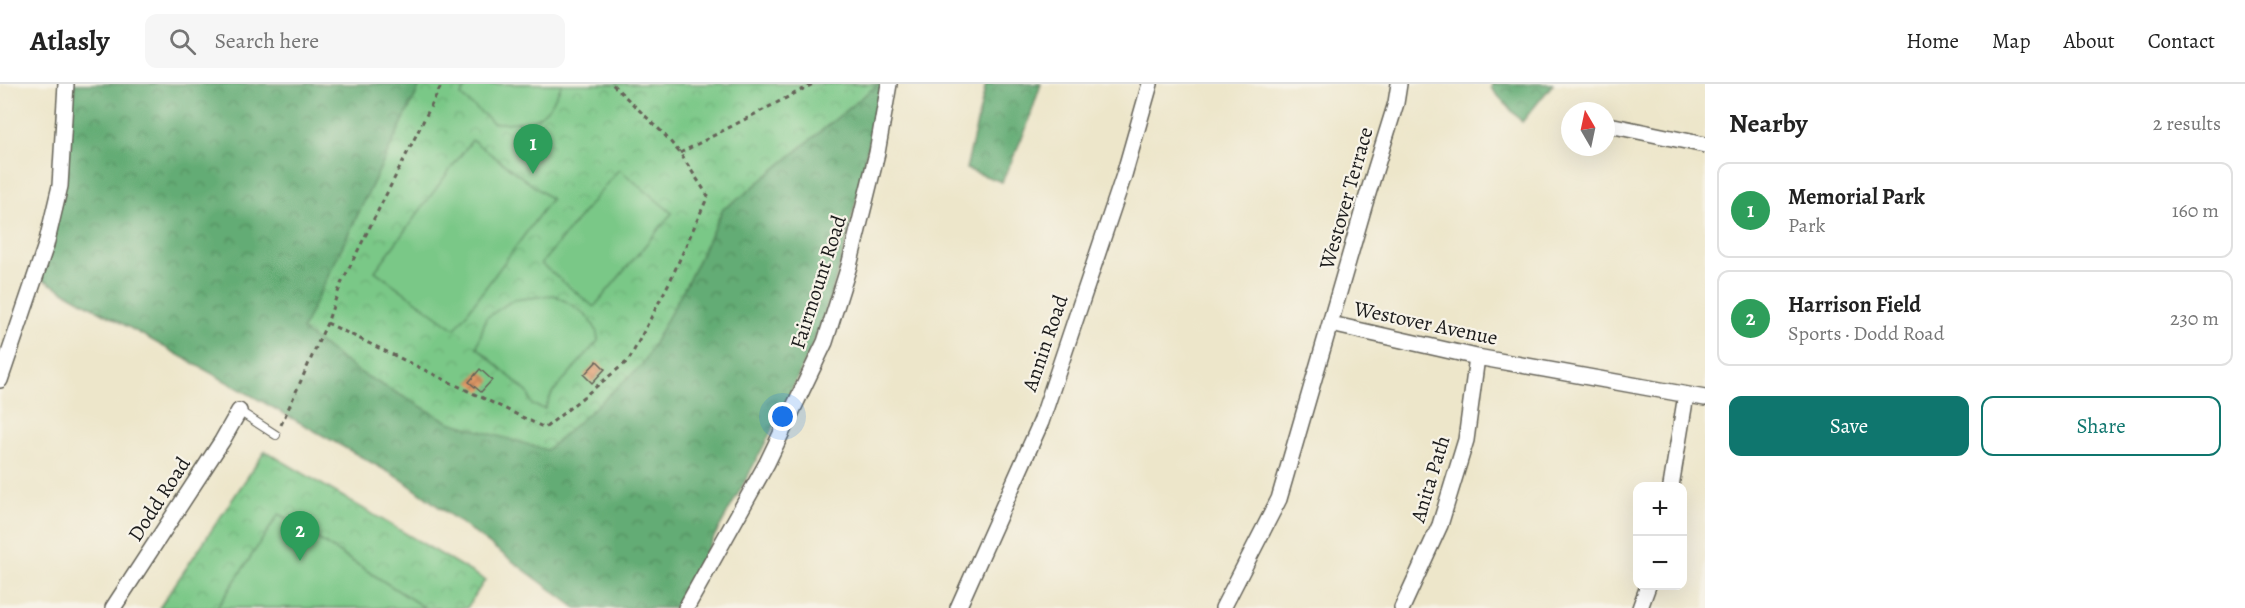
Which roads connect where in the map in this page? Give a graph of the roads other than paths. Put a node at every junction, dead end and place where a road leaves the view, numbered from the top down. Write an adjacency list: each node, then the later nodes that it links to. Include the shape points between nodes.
1 (66, 84): 9 (street, via 60,186 46,245)
2 (889, 84): 17 (street, Fairmount Road, via 852,254 825,342 767,463)
3 (1150, 84): 18 (street, Annin Road, via 1124,175 1041,422)
4 (1399, 84): 7 (street, Westover Terrace)
5 (1615, 126): 6 (street)
6 (1705, 145)
7 (1331, 324): 8 (street, Westover Avenue); 19 (street, Westover Avenue, via 1279,499)
8 (1478, 357): 10 (street, Westover Avenue); 20 (street, Anita Path, via 1466,440 1440,525)
9 (0, 380)
10 (1686, 395): 11 (street, Westover Avenue); 14 (street)
11 (1705, 398)
12 (239, 411): 13 (lane); 16 (street, Dodd Road)
13 (276, 435)
14 (1672, 482)
15 (1646, 590): 21 (street)
16 (113, 608)
17 (686, 608)
18 (958, 608)
19 (1223, 608)
20 (1402, 608)
21 (1640, 608)

